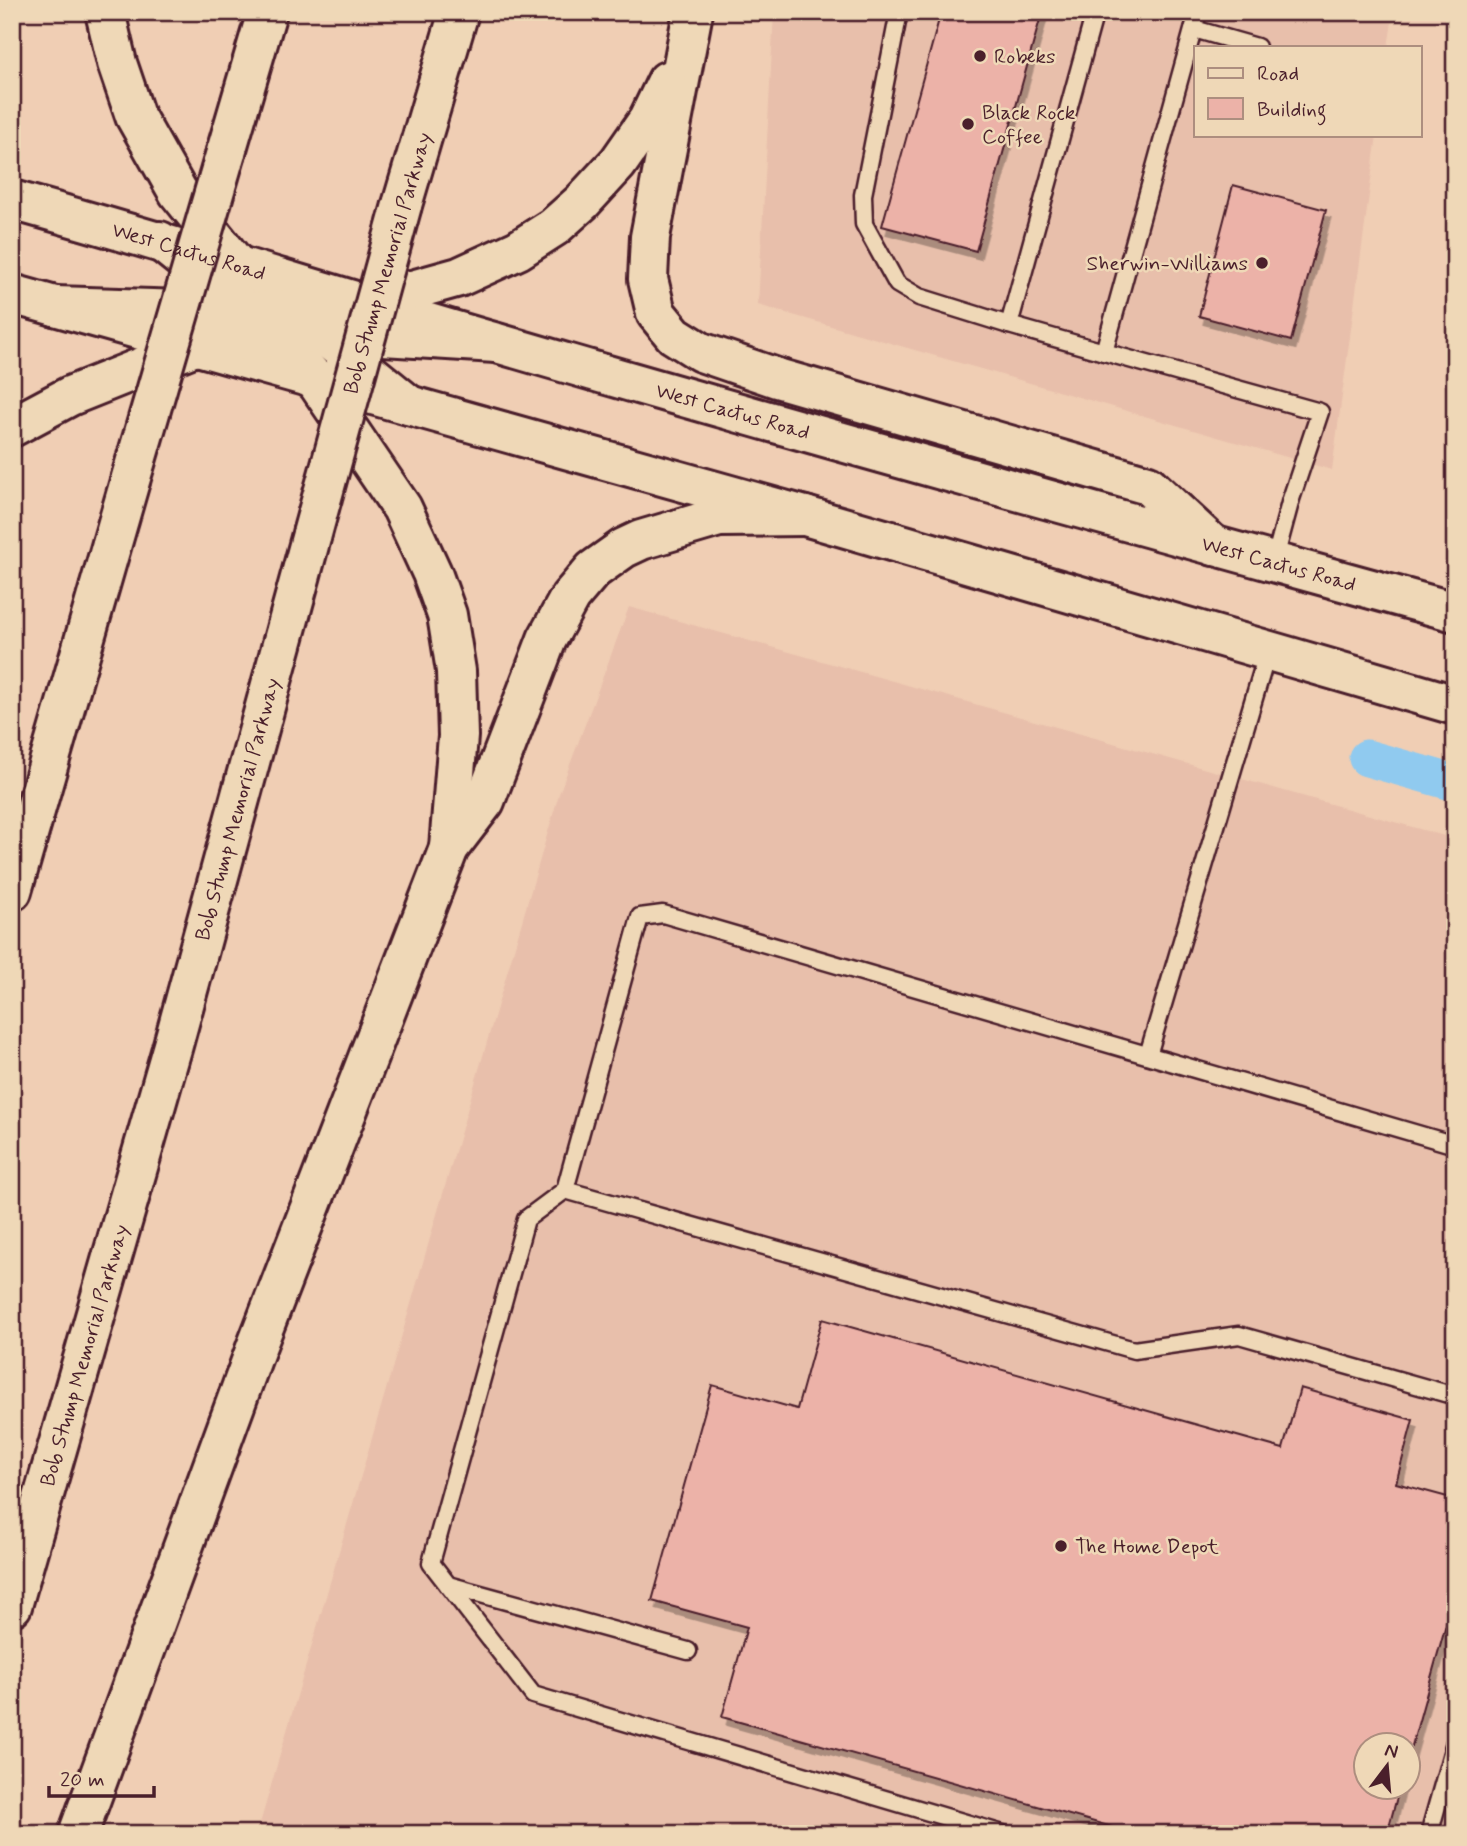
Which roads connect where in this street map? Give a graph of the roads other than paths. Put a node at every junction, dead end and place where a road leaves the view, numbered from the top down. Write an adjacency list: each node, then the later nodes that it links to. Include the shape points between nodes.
1 (105, 12): 12 (main road, via 135,116 178,192)
2 (267, 12): 32 (main road, bridge)
3 (458, 12): 38 (main road, Bob Stump Memorial Parkway, bridge, via 173,1045)
4 (899, 12): 17 (lane, via 863,195 864,224 897,285 919,297)
5 (1095, 12): 17 (lane)
6 (1198, 12): 8 (lane)
7 (689, 27): 14 (main road, via 648,120 618,163 554,227 518,250 459,277); 26 (main road, via 650,237 648,279 656,313 674,335 701,352 777,378 1148,485)
8 (1194, 29): 9 (lane); 21 (lane)
9 (1254, 46)
10 (12, 200): 11 (main road, West Cactus Road)
11 (160, 241): 12 (main road, West Cactus Road); 16 (main road)
12 (235, 263): 14 (main road, West Cactus Road); 16 (main road)
13 (12, 294): 15 (main road)
14 (362, 303): 16 (main road); 19 (main road, West Cactus Road)
15 (55, 306): 16 (main road); 20 (main road)
16 (272, 318): 18 (main road); 20 (main road); 22 (main road)
17 (1009, 325): 21 (lane)
18 (319, 332): 19 (main road); 23 (main road)
19 (496, 343): 26 (main road, West Cactus Road)
20 (195, 346): 22 (main road); 24 (main road, via 70,396)
21 (1104, 352): 27 (lane, via 1320,412)
22 (313, 377): 23 (main road); 31 (main road, via 402,509 447,615 456,671 458,736)
23 (410, 405): 25 (main road)
24 (12, 427)
25 (805, 516): 29 (main road); 31 (main road, via 719,517 624,548 593,570 570,597 547,639 485,801)
26 (1214, 546): 27 (main road, West Cactus Road)
27 (1274, 563): 28 (main road, West Cactus Road)
28 (1455, 612)
29 (1268, 650): 30 (main road); 33 (lane)
30 (1455, 705)
31 (449, 848): 41 (main road, via 257,1345)
32 (12, 891)
33 (1148, 1055): 34 (lane); 35 (lane, via 663,914 640,917)
34 (1455, 1144)
35 (565, 1190): 36 (lane, via 1134,1350 1239,1335); 37 (lane, via 526,1219 431,1563)
36 (1455, 1396)
37 (448, 1585): 39 (lane); 42 (lane, via 533,1695)
38 (12, 1606)
39 (688, 1651)
40 (1455, 1742): 43 (lane)
41 (78, 1834)
42 (1003, 1834)
43 (1429, 1834)

